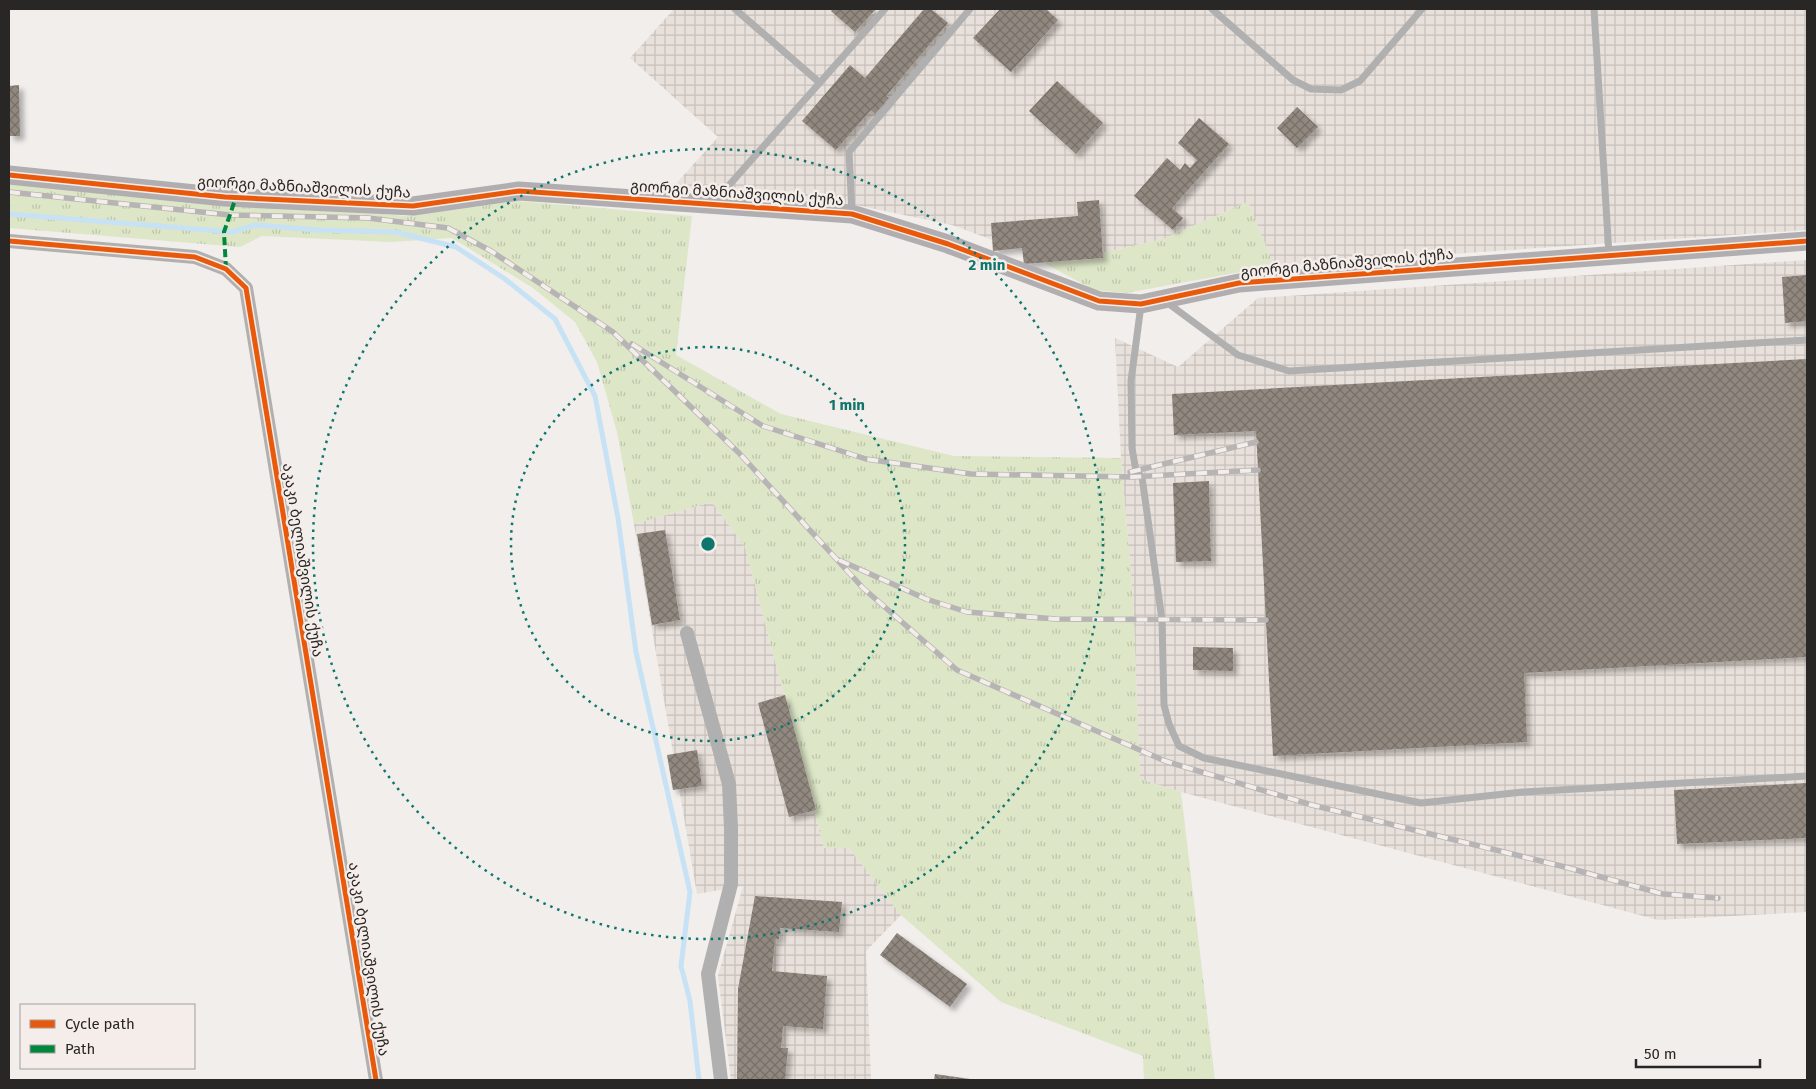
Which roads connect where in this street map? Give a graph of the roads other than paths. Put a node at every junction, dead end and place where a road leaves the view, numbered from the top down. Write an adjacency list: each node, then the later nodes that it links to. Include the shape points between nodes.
1 (735, 9): 7 (lane)
2 (885, 9): 7 (lane)
3 (970, 9): 10 (lane, via 849,152)
4 (1212, 9): 5 (lane, via 1293,80 1311,89 1341,90 1360,81)
5 (1422, 9)
6 (1594, 9): 13 (lane)
7 (820, 83): 9 (lane)
8 (9, 175): 9 (street, გიორგი მაზნიაშვილის ქუჩა, via 225,197 413,206 518,190)
9 (712, 204): 10 (street, გიორგი მაზნიაშვილის ქუჩა)
10 (852, 214): 15 (street, გიორგი მაზნიაშვილის ქუჩა, via 948,244 1099,301)
11 (9, 241): 19 (street, აკაკი ბელიაშვილის ქუჩა, via 195,257 226,269 246,288)
12 (1807, 241): 13 (street, გიორგი მაზნიაშვილის ქუჩა)
13 (1609, 255): 14 (street, გიორგი მაზნიაშვილის ქუჩა, via 1239,283)
14 (1163, 300): 15 (street, გიორგი მაზნიაშვილის ქუჩა); 16 (lane, via 1238,355 1289,371)
15 (1141, 304): 18 (lane, via 1131,381 1132,448 1136,471 1142,477 1162,620 1164,705 1179,746 1204,758 1421,803 1522,792)
16 (1807, 340)
17 (687, 633): 20 (street, via 729,784 731,884 708,974)
18 (1807, 776)
19 (376, 1080)
20 (721, 1080)

